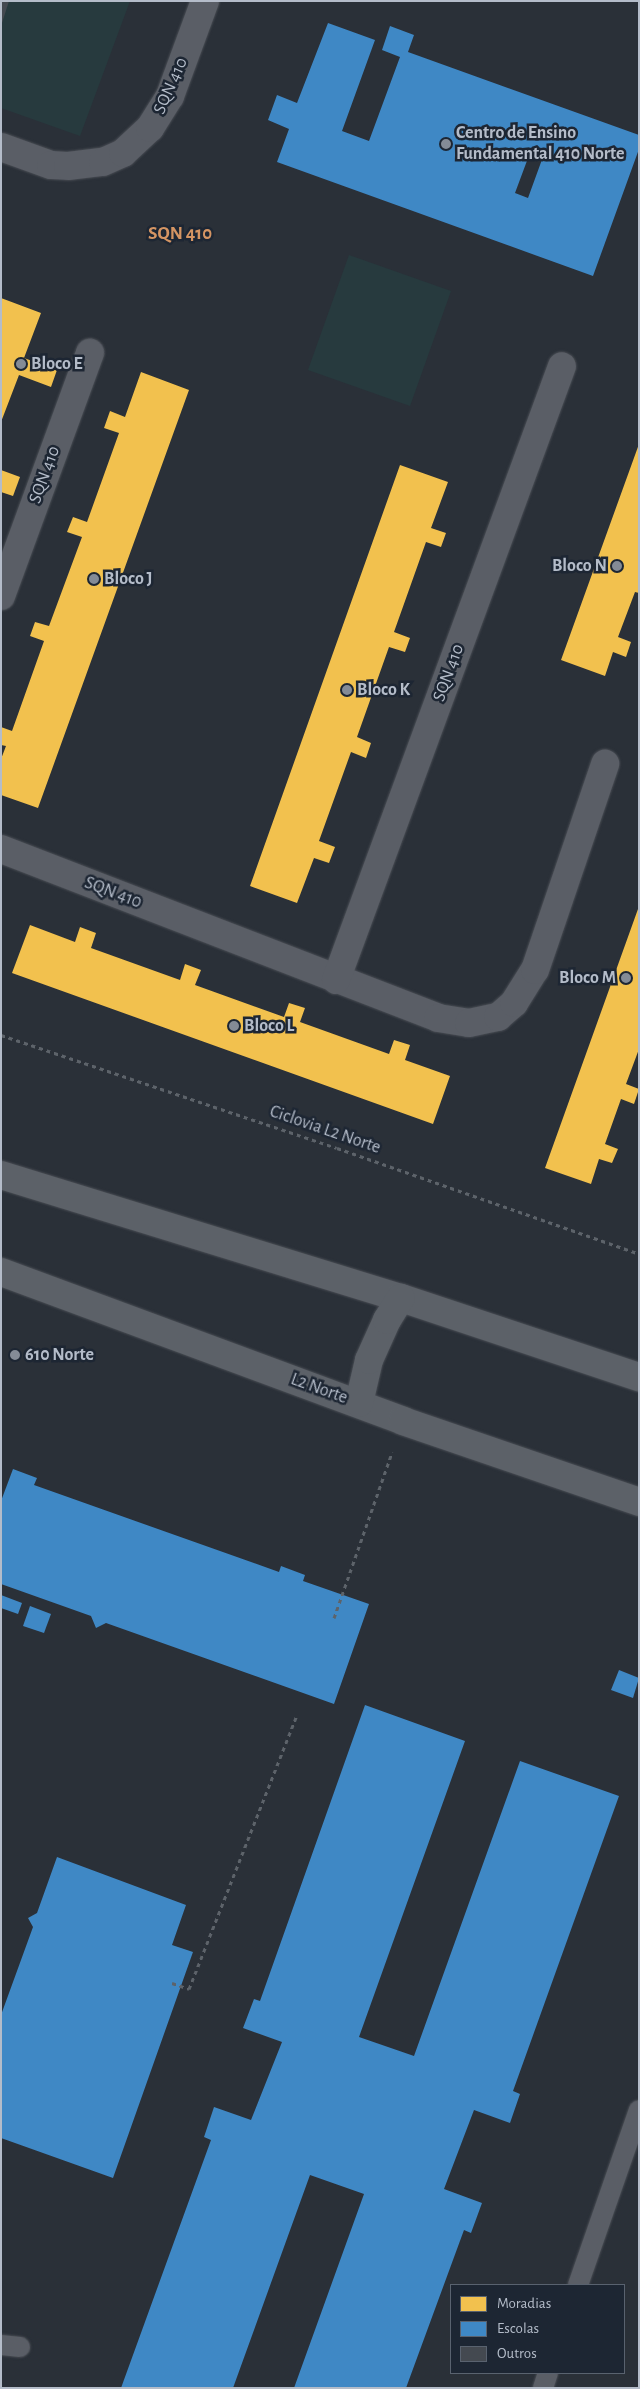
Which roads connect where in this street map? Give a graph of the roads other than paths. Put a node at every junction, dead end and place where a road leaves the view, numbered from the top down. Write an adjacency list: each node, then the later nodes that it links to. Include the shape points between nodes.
1 (205, 1): 2 (street, SQN 410, via 170,96 150,128 123,153 103,162 68,166 51,164)
2 (1, 147)
3 (90, 353): 5 (street, SQN 410)
4 (562, 366): 8 (street, SQN 410)
5 (1, 596)
6 (606, 764): 8 (street, SQN 410, via 535,970 514,1003 498,1017 469,1023 438,1018)
7 (1, 849): 8 (street, SQN 410)
8 (336, 980)
9 (1, 1175): 11 (main road)
10 (1, 1272): 13 (main road, L2 Norte)
11 (401, 1298): 12 (main road); 13 (main road, via 369,1360)
12 (639, 1377)
13 (359, 1403): 14 (main road, L2 Norte)
14 (639, 1502)
15 (639, 2110): 16 (lane)
16 (578, 2284)
17 (548, 2374): 18 (lane)
18 (543, 2388)

